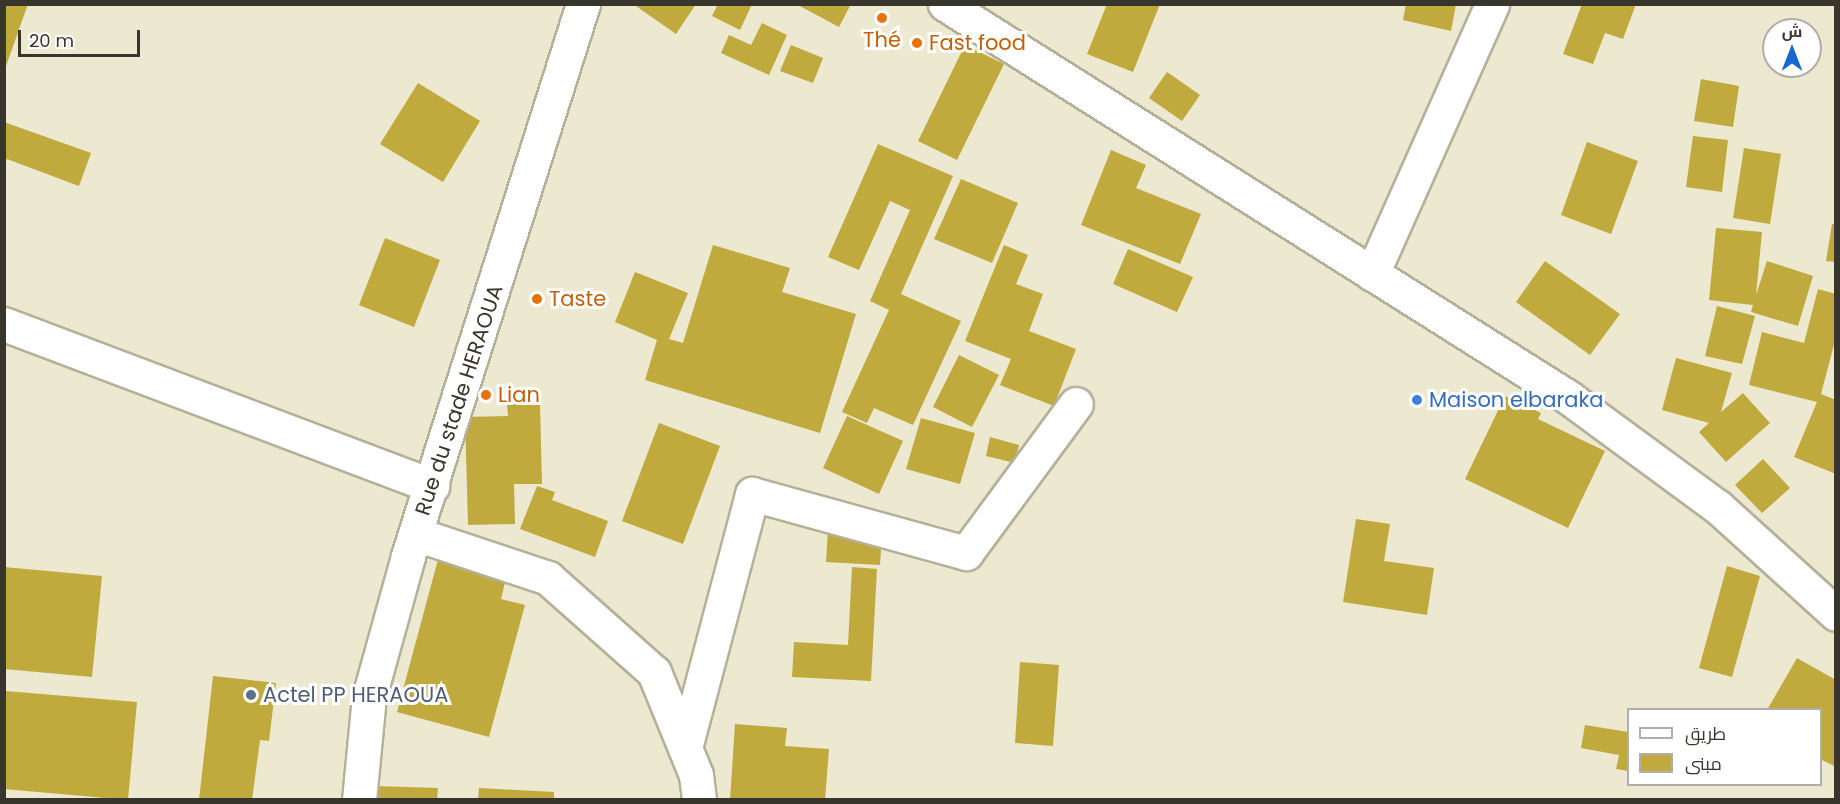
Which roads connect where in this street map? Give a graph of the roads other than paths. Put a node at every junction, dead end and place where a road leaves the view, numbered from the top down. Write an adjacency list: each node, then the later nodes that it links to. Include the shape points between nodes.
1 (583, 4): 7 (street, Rue du stade HERAOUA)
2 (945, 4): 4 (street)
3 (1492, 4): 4 (street)
4 (1372, 274): 9 (street, via 1568,397 1709,500)
5 (4, 324): 7 (street)
6 (1076, 404): 10 (street, via 966,553 752,494)
7 (432, 486): 8 (street, Rue du stade HERAOUA)
8 (416, 534): 10 (street, via 548,578 654,672); 11 (street, Rue du stade HERAOUA, via 369,698)
9 (1836, 614)
10 (685, 748): 12 (street)
11 (359, 800)
12 (699, 800)

